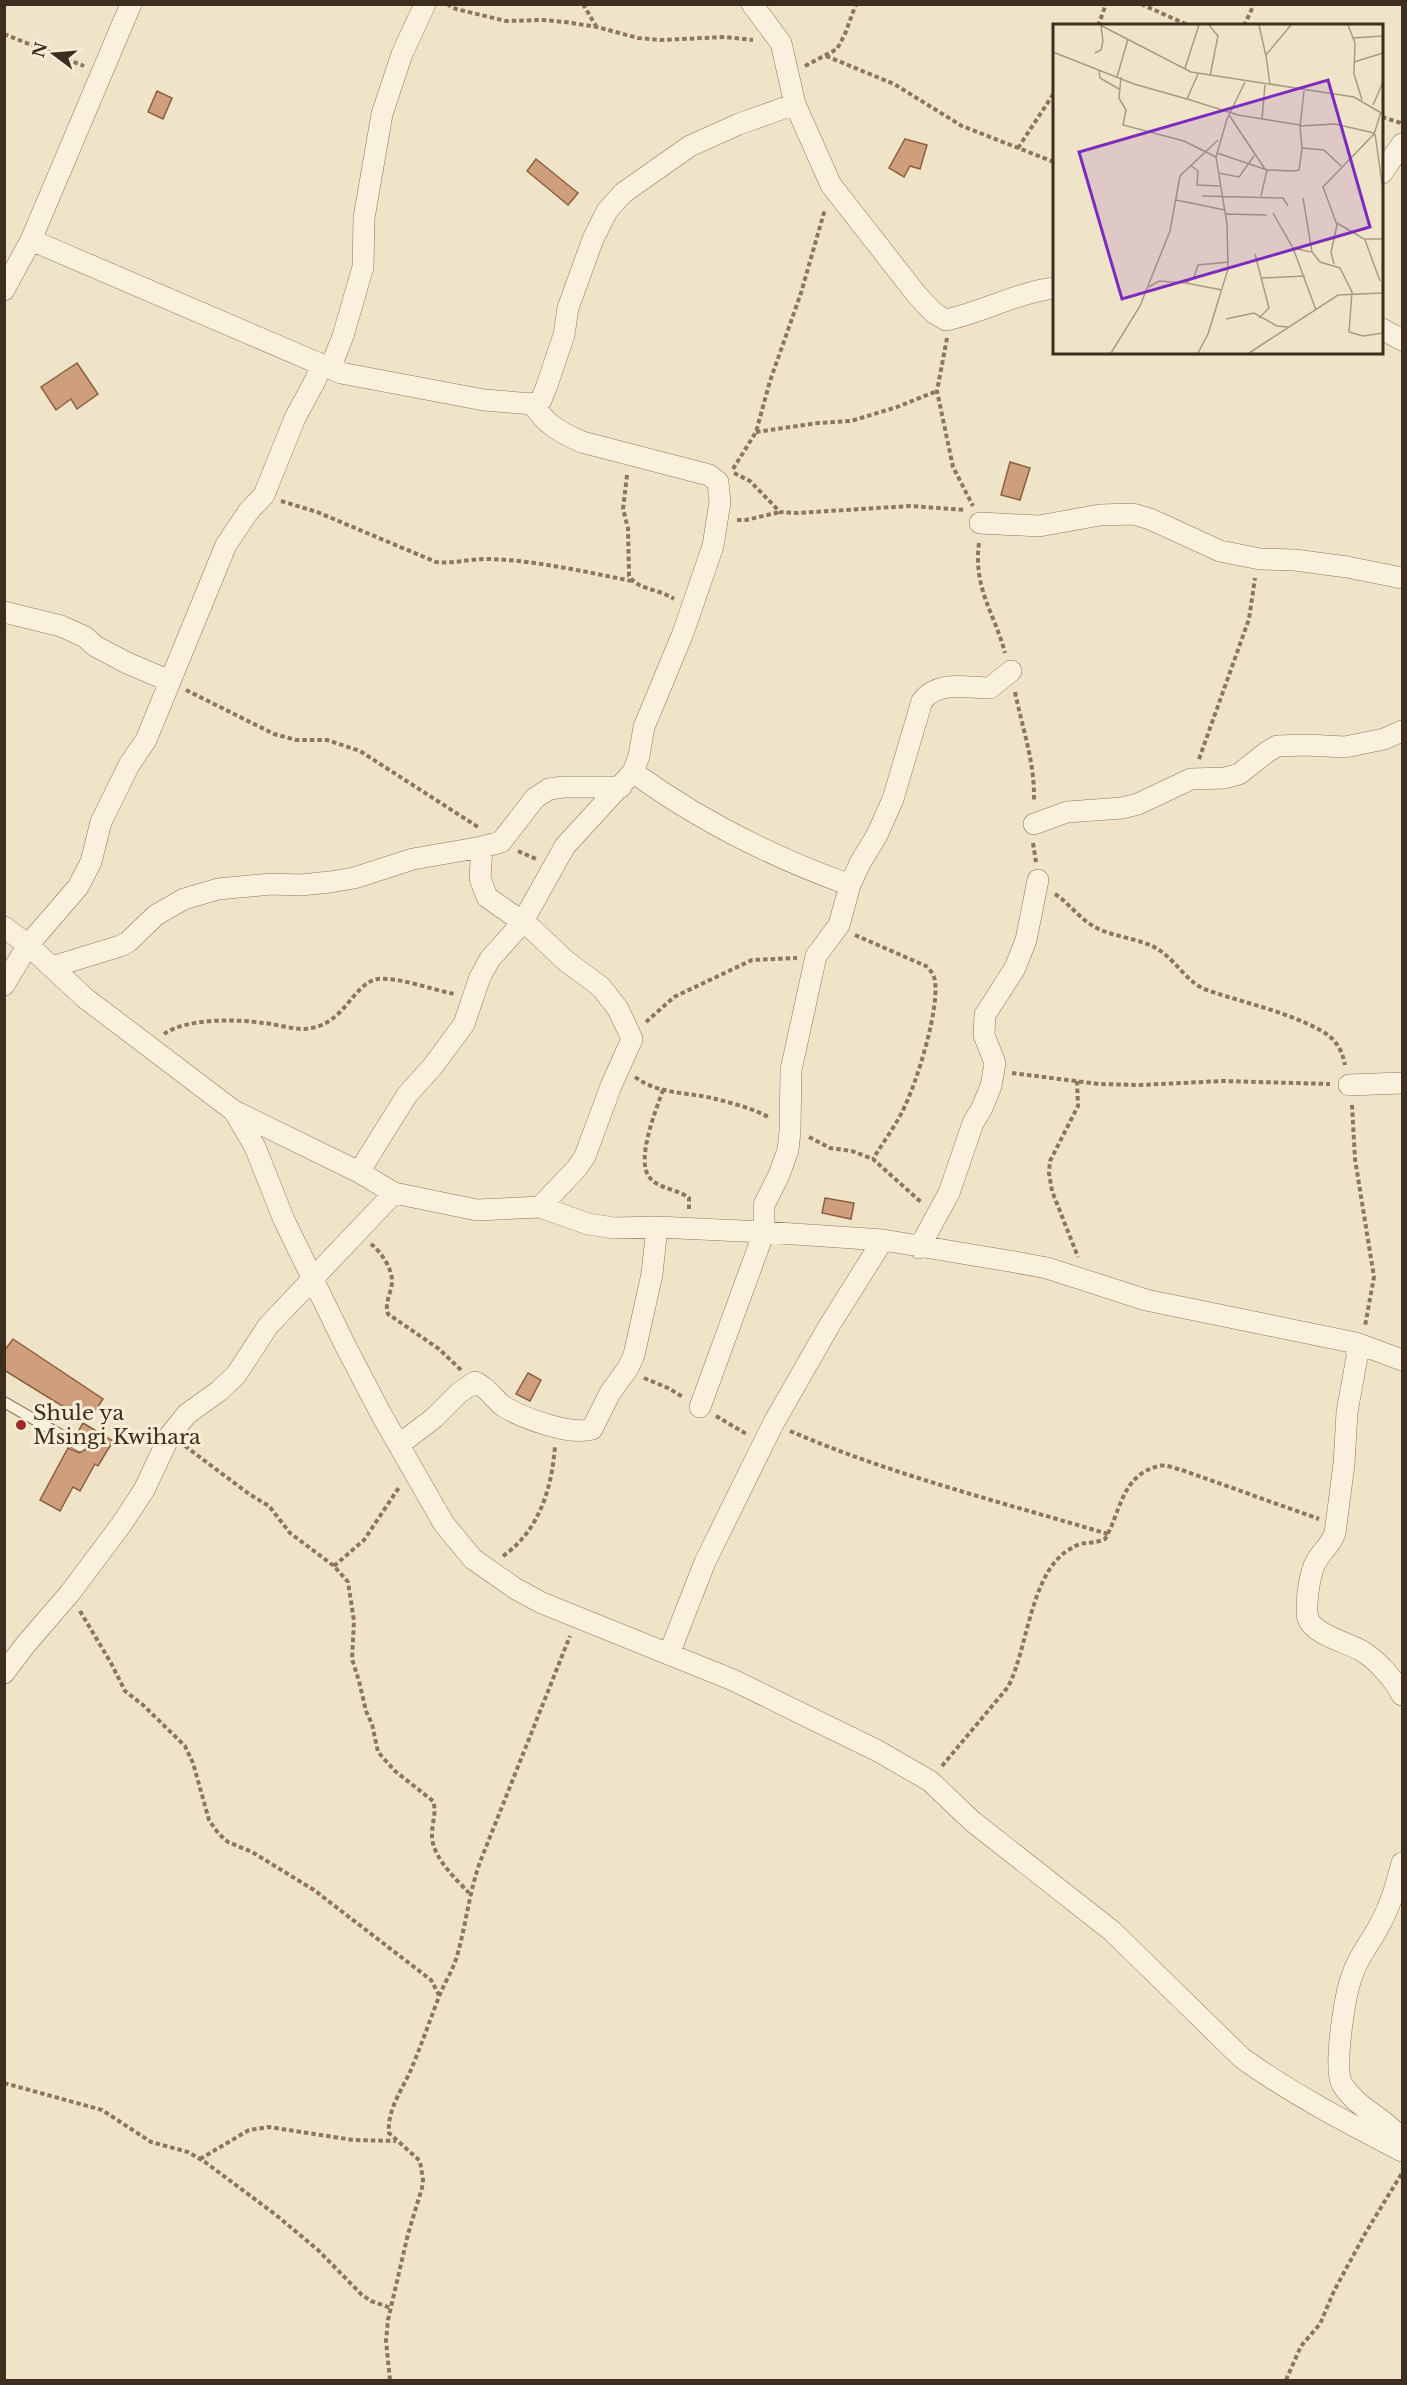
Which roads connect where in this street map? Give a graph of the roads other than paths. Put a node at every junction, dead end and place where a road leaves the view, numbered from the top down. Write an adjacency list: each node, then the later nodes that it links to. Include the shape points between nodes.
1 (131, 4): 7 (street)
2 (425, 4): 12 (street, via 402,54 382,114 364,218 363,267 343,336)
3 (752, 4): 4 (street, via 781,43)
4 (795, 104): 8 (street, via 831,185 934,313 946,320); 13 (street, via 690,146 623,193 593,239 568,308 564,335 546,388 541,400)
5 (1402, 144): 6 (street)
6 (1383, 172)
7 (31, 240): 9 (street); 12 (street)
8 (1053, 288)
9 (4, 290)
10 (1383, 330): 11 (street)
11 (1402, 340)
12 (325, 367): 13 (street, via 358,377 484,400); 18 (street, via 295,418 264,495 226,545)
13 (533, 404): 20 (street, via 548,424 564,434 630,456 709,475 720,489 712,546 691,612)
14 (978, 517): 15 (street, via 1039,526 1100,515 1133,514 1220,551)
15 (1402, 578)
16 (4, 612): 18 (street, via 61,626 127,663)
17 (1011, 671): 24 (street, via 990,688 948,686 928,693 918,711 893,799)
18 (170, 681): 27 (street, via 146,740 101,822 91,862 78,887)
19 (1401, 734): 21 (street, via 1346,747 1277,747 1239,774 1191,779 1138,804 1067,812)
20 (627, 780): 22 (street, via 541,792); 24 (street, via 744,840); 25 (street, via 565,846)
21 (1034, 824)
22 (492, 845): 25 (street, via 480,878 483,891); 28 (street, via 413,859 330,882 218,889 184,899 156,915 120,946)
23 (1038, 880): 39 (street, via 1026,940 1015,968 985,1015 984,1035 995,1063 994,1072 949,1193)
24 (850, 885): 37 (street, via 839,925 816,956 791,1070 790,1131 785,1160 764,1205)
25 (522, 923): 33 (street, via 490,959 464,1024 407,1095); 35 (street, via 600,987 618,1009 630,1045 585,1156)
26 (4, 927): 27 (street)
27 (28, 945): 28 (street); 29 (street)
28 (52, 967): 32 (street, via 85,998)
29 (4, 985)
30 (1402, 1083): 31 (street)
31 (1349, 1085)
32 (234, 1111): 33 (street); 40 (street, via 255,1146)
33 (359, 1172): 34 (street)
34 (394, 1193): 35 (street, via 477,1210); 40 (street)
35 (540, 1207): 36 (street, via 588,1224)
36 (657, 1227): 37 (street); 45 (street, via 652,1274 634,1355 592,1429 565,1430 511,1410 482,1384 475,1383)
37 (764, 1232): 38 (street); 44 (street)
38 (883, 1240): 39 (street); 47 (street, via 773,1424 705,1562)
39 (919, 1248): 41 (street, via 1015,1262 1146,1300)
40 (312, 1279): 45 (street); 48 (street, via 267,1326 236,1375 187,1414 170,1435 144,1490 121,1525)
41 (1359, 1344): 42 (street); 49 (street, via 1347,1412 1336,1524 1333,1540 1312,1569 1308,1619 1321,1633 1364,1652)
42 (1402, 1360)
43 (4, 1402): 46 (lane)
44 (700, 1407)
45 (400, 1444): 47 (street, via 444,1524 473,1559 516,1589 576,1618)
46 (80, 1446)
47 (669, 1654): 52 (street, via 733,1680 930,1780 972,1821 1112,1931 1242,2058)
48 (4, 1673)
49 (1402, 1695)
50 (1402, 1863): 51 (street, via 1394,1896 1352,1976 1338,2074 1352,2098 1393,2128)
51 (1402, 2140)
52 (1402, 2151)

